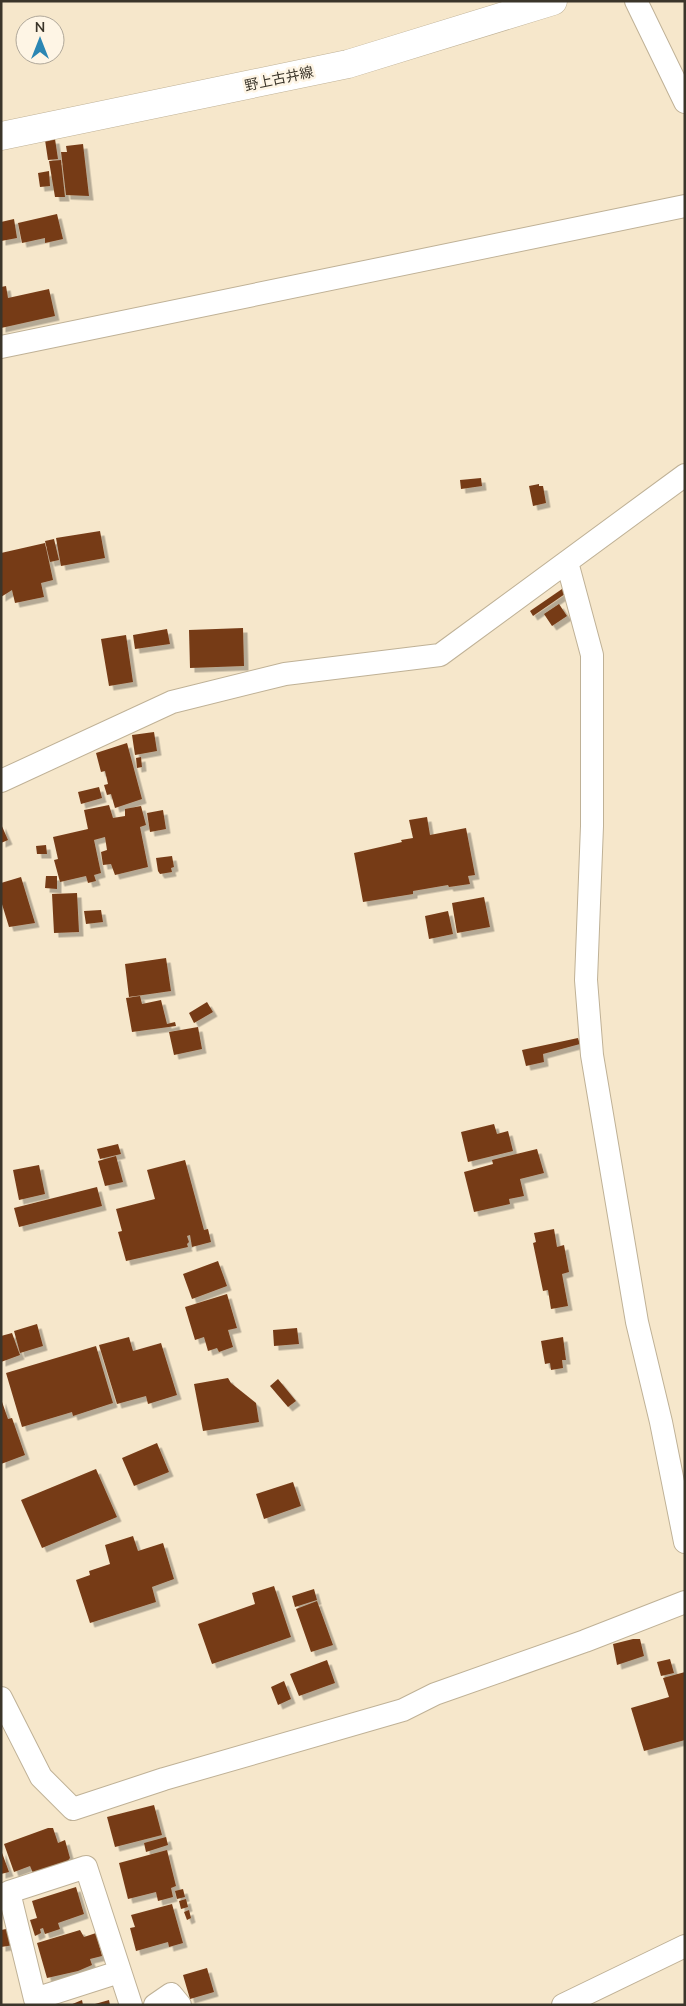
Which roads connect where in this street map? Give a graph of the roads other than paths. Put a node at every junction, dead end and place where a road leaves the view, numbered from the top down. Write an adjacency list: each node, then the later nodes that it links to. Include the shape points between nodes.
1 (552, 1): 4 (main road, 野上古井線, via 348,64)
2 (636, 1): 3 (street)
3 (685, 102)
4 (1, 136)
5 (685, 206): 6 (street)
6 (1, 347)
7 (685, 475): 8 (street)
8 (567, 562): 9 (street, via 440,654 285,674 172,702); 10 (street, via 592,654 592,826 586,980 592,1055 637,1322)
9 (1, 781)
10 (685, 1542)
11 (685, 1602): 12 (street, via 435,1694 403,1710 164,1779 73,1809 41,1776)
12 (1, 1698)
13 (685, 1946): 18 (street)
14 (119, 1972): 14 (street, via 86,1867 9,1892 35,1999); 15 (street)
15 (131, 2005)
16 (155, 2005): 17 (street, via 171,1994)
17 (180, 2005)
18 (563, 2005)

